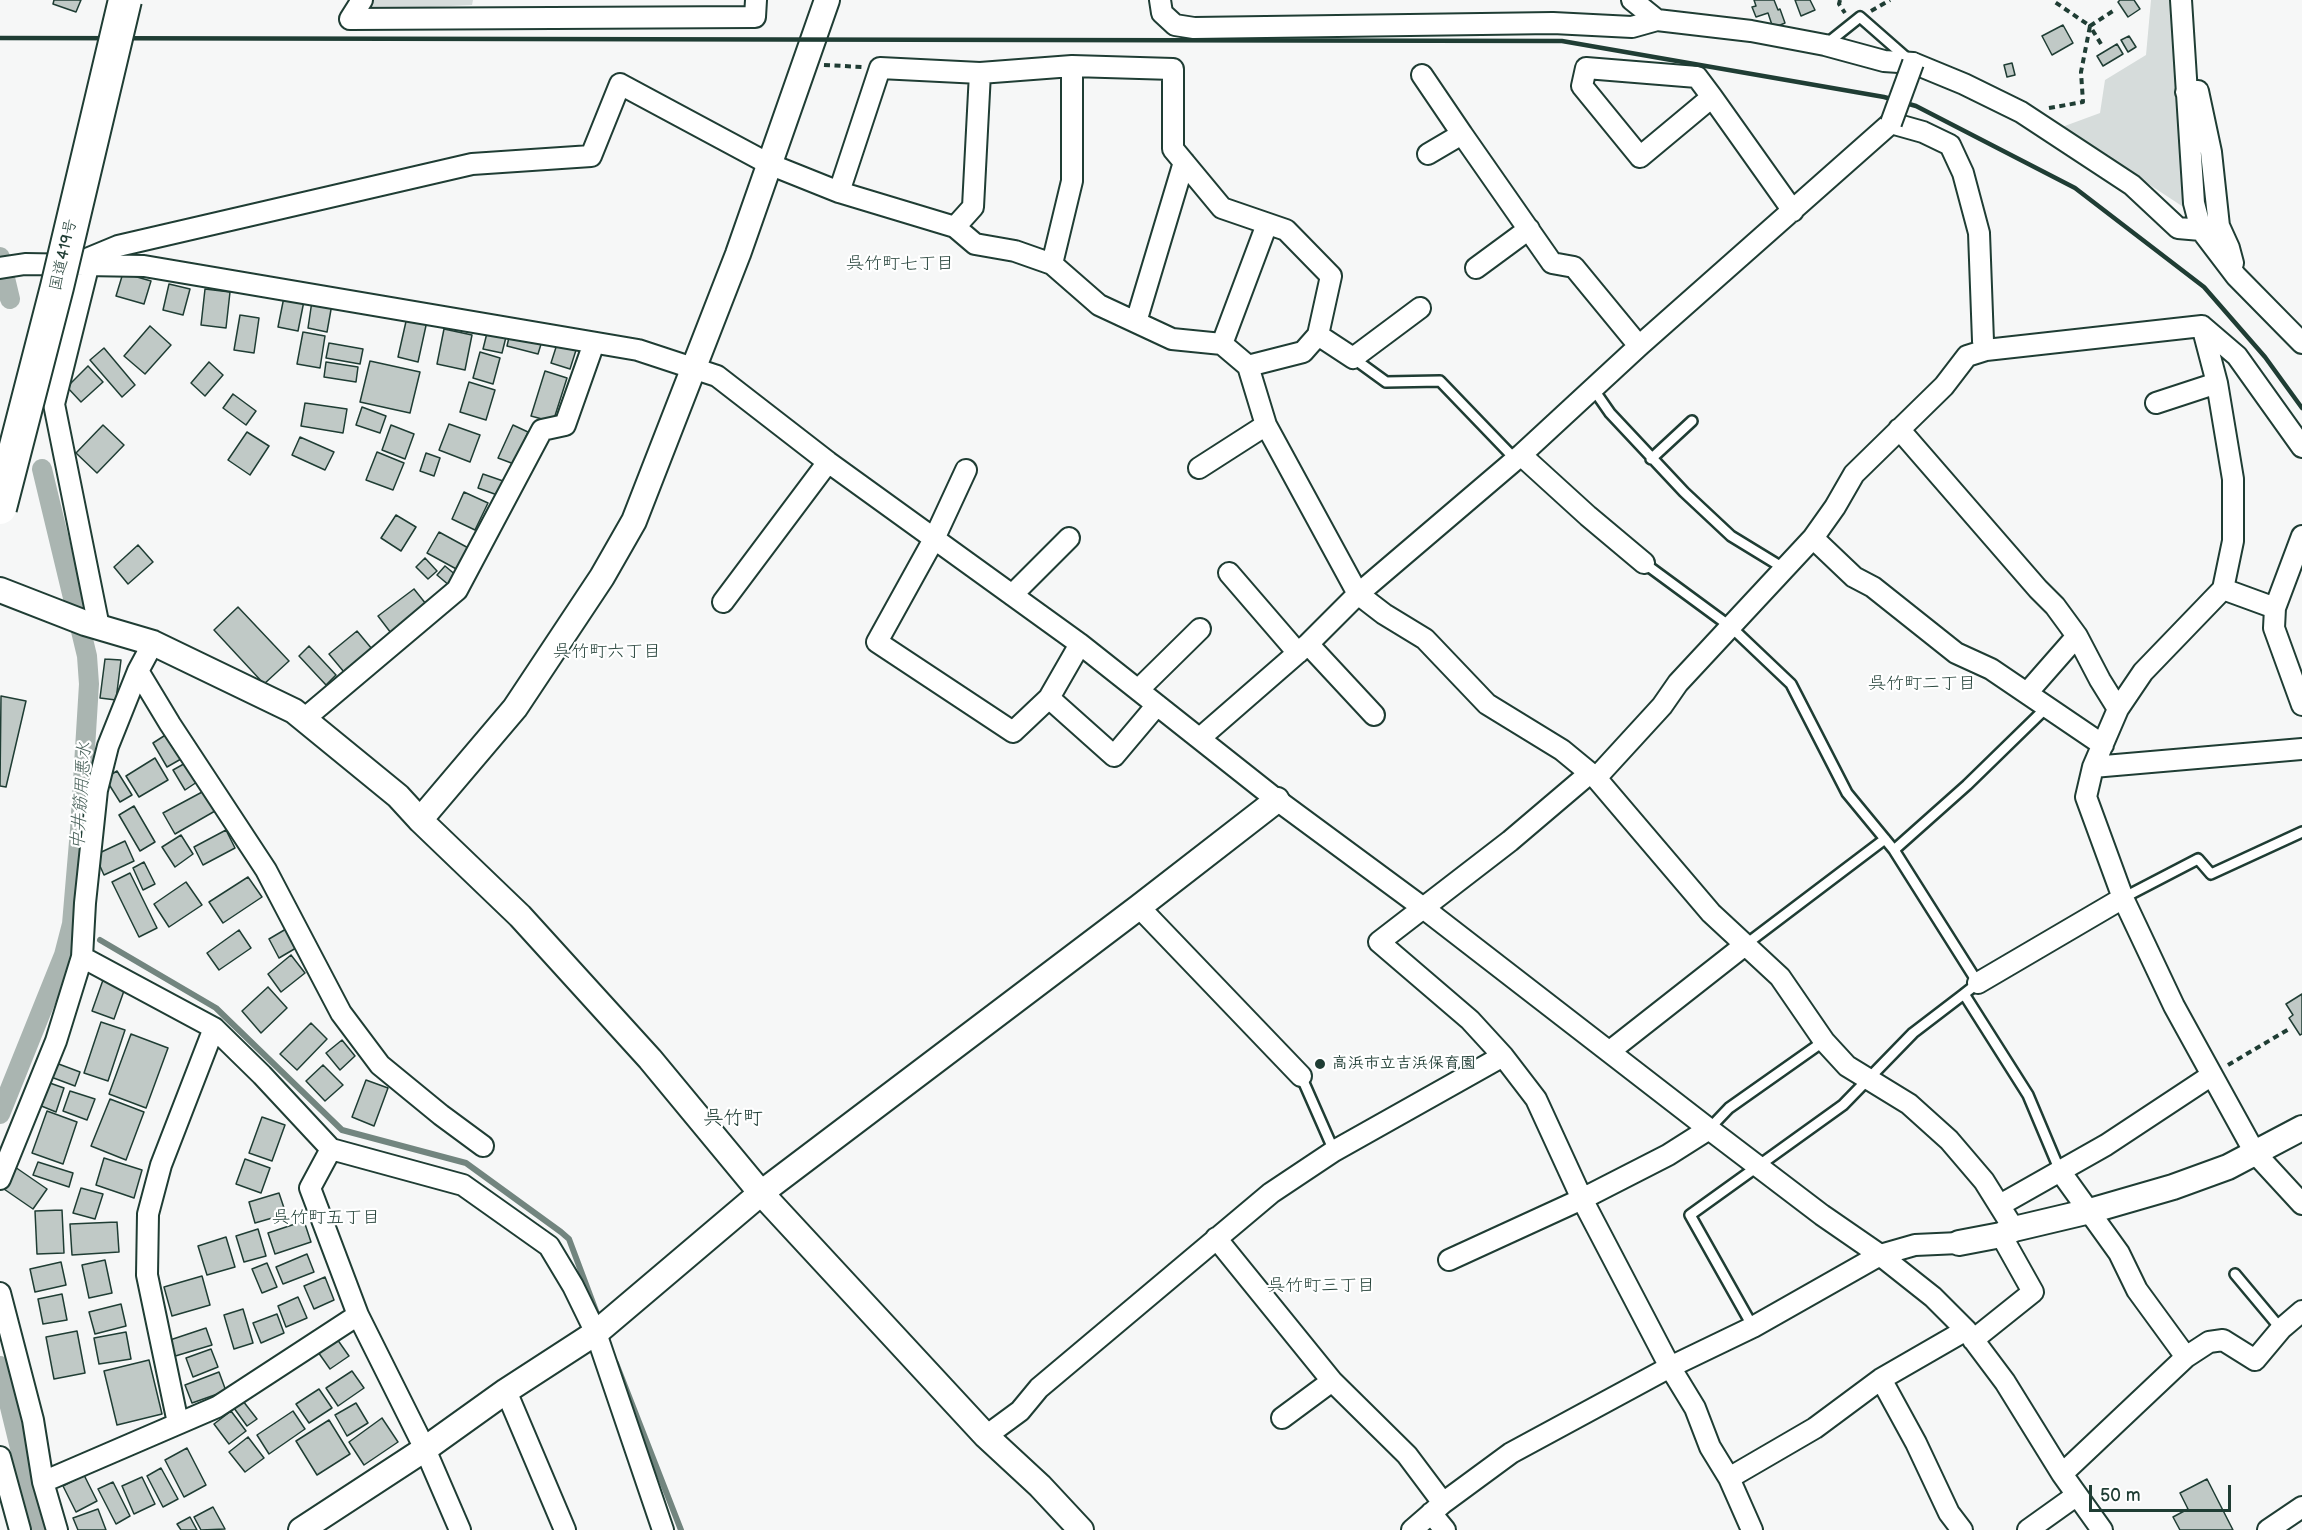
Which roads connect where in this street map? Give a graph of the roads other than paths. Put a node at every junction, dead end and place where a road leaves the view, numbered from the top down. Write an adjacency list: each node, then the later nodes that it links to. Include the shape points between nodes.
1 (125, 0): 56 (highway, 国道419号, bridge)
2 (362, 0): 3 (street, via 350,18 755,17)
3 (756, 0)
4 (827, 0): 20 (street)
5 (1160, 0): 8 (street, via 1162,13 1175,25 1194,28 1553,23 1632,27)
6 (1632, 0): 8 (street)
7 (2181, 0): 14 (street)
8 (1657, 20): 9 (street)
9 (1825, 45): 10 (street, via 1884,61); 10 (lane, via 1860,17)
10 (1913, 63): 16 (street, bridge); 26 (street, via 2021,112 2132,185 2178,228)
11 (1072, 66): 12 (street); 19 (street, via 1173,69 1173,149); 27 (street, via 1072,181)
12 (980, 73): 21 (street, via 880,68); 24 (street, via 973,207)
13 (1422, 75): 17 (street)
14 (2186, 92): 26 (street, via 2194,203); 31 (street, via 2198,91 2211,152 2219,226)
15 (1712, 97): 15 (street, via 1698,77 1586,68 1581,86 1640,157); 22 (street)
16 (1890, 123): 22 (street); 40 (street, via 1950,145 1964,172 1979,233)
17 (1462, 134): 18 (street); 25 (street)
18 (1428, 154)
19 (1185, 162): 23 (street, via 1222,208); 33 (street)
20 (770, 164): 21 (street); 28 (street, via 620,84 591,156 472,164 118,246); 43 (street)
21 (839, 192): 24 (street)
22 (1793, 211): 39 (street)
23 (1267, 224): 35 (street, via 1286,231 1331,276); 38 (street)
24 (956, 227): 27 (street, via 975,244 1015,251)
25 (1529, 230): 30 (street); 39 (street, via 1552,263 1574,267)
26 (2201, 230): 31 (street)
27 (1052, 264): 33 (street, via 1099,305)
28 (80, 266): 29 (street, via 25,264); 37 (street, via 144,266); 70 (street, via 54,404)
29 (0, 268)
30 (1476, 268)
31 (2236, 276): 36 (street)
32 (1420, 308): 41 (street)
33 (1136, 322): 38 (street, via 1172,339)
34 (2202, 326): 40 (street); 44 (street); 50 (street, via 2237,356)
35 (1318, 335): 41 (street); 42 (street, via 1303,352)
36 (2300, 338)
37 (594, 343): 43 (street, via 638,350); 86 (street, via 565,425 542,430 458,590)
38 (1222, 344): 42 (street)
39 (1639, 346): 45 (street)
40 (1986, 350): 49 (street, via 1967,356 1944,386)
41 (1353, 358): 51 (lane, via 1386,382 1440,381)
42 (1248, 366): 48 (street)
43 (693, 369): 53 (street, via 717,376); 93 (street, via 634,521 602,577 515,708)
44 (2217, 383): 46 (street); 64 (street, via 2233,479 2233,541)
45 (1594, 390): 51 (street); 52 (lane)
46 (2156, 403)
47 (1692, 421): 52 (lane)
48 (1266, 424): 54 (street); 66 (street)
49 (1899, 429): 59 (street, via 1854,474); 73 (street)
50 (2302, 447)
51 (1518, 457): 61 (street); 66 (street)
52 (1651, 459): 62 (lane, via 1731,536)
53 (828, 462): 60 (street); 68 (street)
54 (1199, 468)
55 (966, 470): 60 (street)
56 (0, 508)
57 (2302, 536): 69 (street)
58 (1069, 538): 67 (street)
59 (1813, 538): 62 (street); 79 (street, via 1854,578 1873,587 1956,653 1991,669)
60 (934, 539): 67 (street); 80 (street, via 877,642 1013,732)
61 (1644, 563): 71 (lane)
62 (1785, 569): 71 (street)
63 (1229, 573): 76 (street)
64 (2223, 589): 69 (street); 84 (street, via 2143,672)
65 (0, 590): 70 (street)
66 (1358, 594): 76 (street); 91 (street, via 1425,639 1487,704 1562,750)
67 (1012, 595): 75 (street)
68 (723, 602)
69 (2275, 608): 82 (street, via 2274,628)
70 (92, 625): 74 (street)
71 (1731, 627): 91 (street, via 1678,683 1662,706); 95 (lane, via 1791,684 1847,793)
72 (1200, 629): 78 (street)
73 (2077, 636): 79 (street); 84 (street)
74 (153, 643): 77 (street); 86 (street, via 294,711)
75 (1080, 644): 78 (street); 80 (street)
76 (1303, 649): 85 (street); 87 (street)
77 (138, 671): 101 (street, via 108,746 97,790); 113 (street, via 266,870 341,1013 380,1065)
78 (1138, 690): 81 (street)
79 (2027, 693): 83 (street)
80 (1048, 698): 81 (street, via 1114,756)
81 (1157, 705): 87 (street)
82 (2302, 705)
83 (2047, 707): 88 (street); 96 (lane)
84 (2118, 709): 88 (street)
85 (1374, 715)
86 (303, 719): 93 (street, via 398,796)
87 (1200, 738): 92 (street)
88 (2103, 745): 90 (street)
89 (2302, 749): 90 (street)
90 (2093, 767): 97 (street, via 2086,797)
91 (1593, 776): 98 (street); 100 (street, via 1711,913)
92 (1277, 800): 98 (street); 99 (street)
93 (420, 820): 120 (street, via 520,916 650,1059)
94 (2302, 832): 97 (lane, via 2211,874 2198,859)
95 (1885, 839): 96 (lane); 100 (lane)
96 (1894, 850): 102 (lane)
97 (2122, 898): 102 (street); 107 (street)
98 (1422, 906): 105 (street); 106 (street, via 1378,942 1470,1020)
99 (1139, 907): 108 (street); 120 (street)
100 (1745, 945): 104 (street, via 1780,977); 105 (street)
101 (82, 957): 103 (street); 112 (street, via 56,1041)
102 (1971, 989): 109 (lane, via 1913,1033); 118 (lane, via 2028,1095)
103 (214, 1028): 114 (street); 144 (street, via 161,1165 148,1214 147,1275)
104 (1824, 1041): 109 (street, via 1847,1066); 111 (lane, via 1729,1108)
105 (1610, 1051): 111 (street)
106 (1503, 1056): 115 (street); 121 (street, via 1536,1100)
107 (2211, 1075): 116 (street); 118 (street)
108 (1300, 1076): 115 (lane)
109 (1868, 1078): 117 (lane, via 1843,1105); 123 (street, via 1909,1104 1948,1140)
110 (2302, 1128): 116 (street)
111 (1709, 1129): 117 (street); 121 (street)
112 (6, 1145): 119 (street)
113 (483, 1146)
114 (331, 1149): 133 (street, via 310,1188); 135 (street, via 463,1185 549,1246)
115 (1334, 1151): 126 (street, via 1271,1193)
116 (2254, 1153): 122 (street); 124 (street, via 2173,1187)
117 (1759, 1166): 128 (street); 134 (lane, via 1690,1215)
118 (2060, 1171): 123 (street); 124 (street)
119 (0, 1179)
120 (761, 1194): 135 (street); 145 (street)
121 (1582, 1199): 129 (street); 139 (street)
122 (2302, 1204)
123 (2000, 1205): 125 (street)
124 (2090, 1211): 125 (street); 138 (street, via 2137,1290)
125 (2007, 1232): 127 (street); 137 (street, via 2033,1292)
126 (1216, 1238): 141 (street); 145 (street, via 1039,1388 1020,1412)
127 (1959, 1243): 128 (street, via 1915,1245)
128 (1880, 1255): 134 (street); 137 (street, via 1933,1298)
129 (1449, 1260)
130 (2235, 1274): 136 (lane)
131 (0, 1293): 150 (street, via 33,1420)
132 (2302, 1311): 136 (street)
133 (358, 1314): 144 (street, via 217,1407); 146 (street)
134 (1754, 1327): 139 (street)
135 (602, 1328): 142 (street); 159 (street)
136 (2281, 1329): 138 (street, via 2255,1360 2223,1340 2209,1342)
137 (1970, 1335): 140 (street); 148 (street, via 2022,1408)
138 (2186, 1357): 148 (street)
139 (1670, 1367): 149 (street); 153 (street, via 1511,1453)
140 (1881, 1378): 149 (street, via 1815,1428); 164 (street, via 1949,1513)
141 (1332, 1381): 143 (street); 153 (street, via 1407,1455)
142 (506, 1391): 146 (street); 158 (street)
143 (1282, 1418)
144 (178, 1423): 150 (street)
145 (986, 1436): 160 (street)
146 (425, 1449): 156 (street); 157 (street)
147 (0, 1457): 154 (street)
148 (2062, 1474): 151 (street)
149 (1729, 1478): 163 (street)
150 (43, 1482): 155 (street)
151 (2077, 1495): 165 (street); 166 (street)
152 (2302, 1507): 167 (street)
153 (1437, 1508): 161 (street); 162 (street)
154 (20, 1530)
155 (57, 1530)
156 (301, 1530)
157 (460, 1530)
158 (565, 1530)
159 (663, 1530)
160 (1081, 1530)
161 (1413, 1530)
162 (1445, 1530)
163 (1752, 1530)
164 (1962, 1530)
165 (2028, 1530)
166 (2102, 1530)
167 (2268, 1530)

